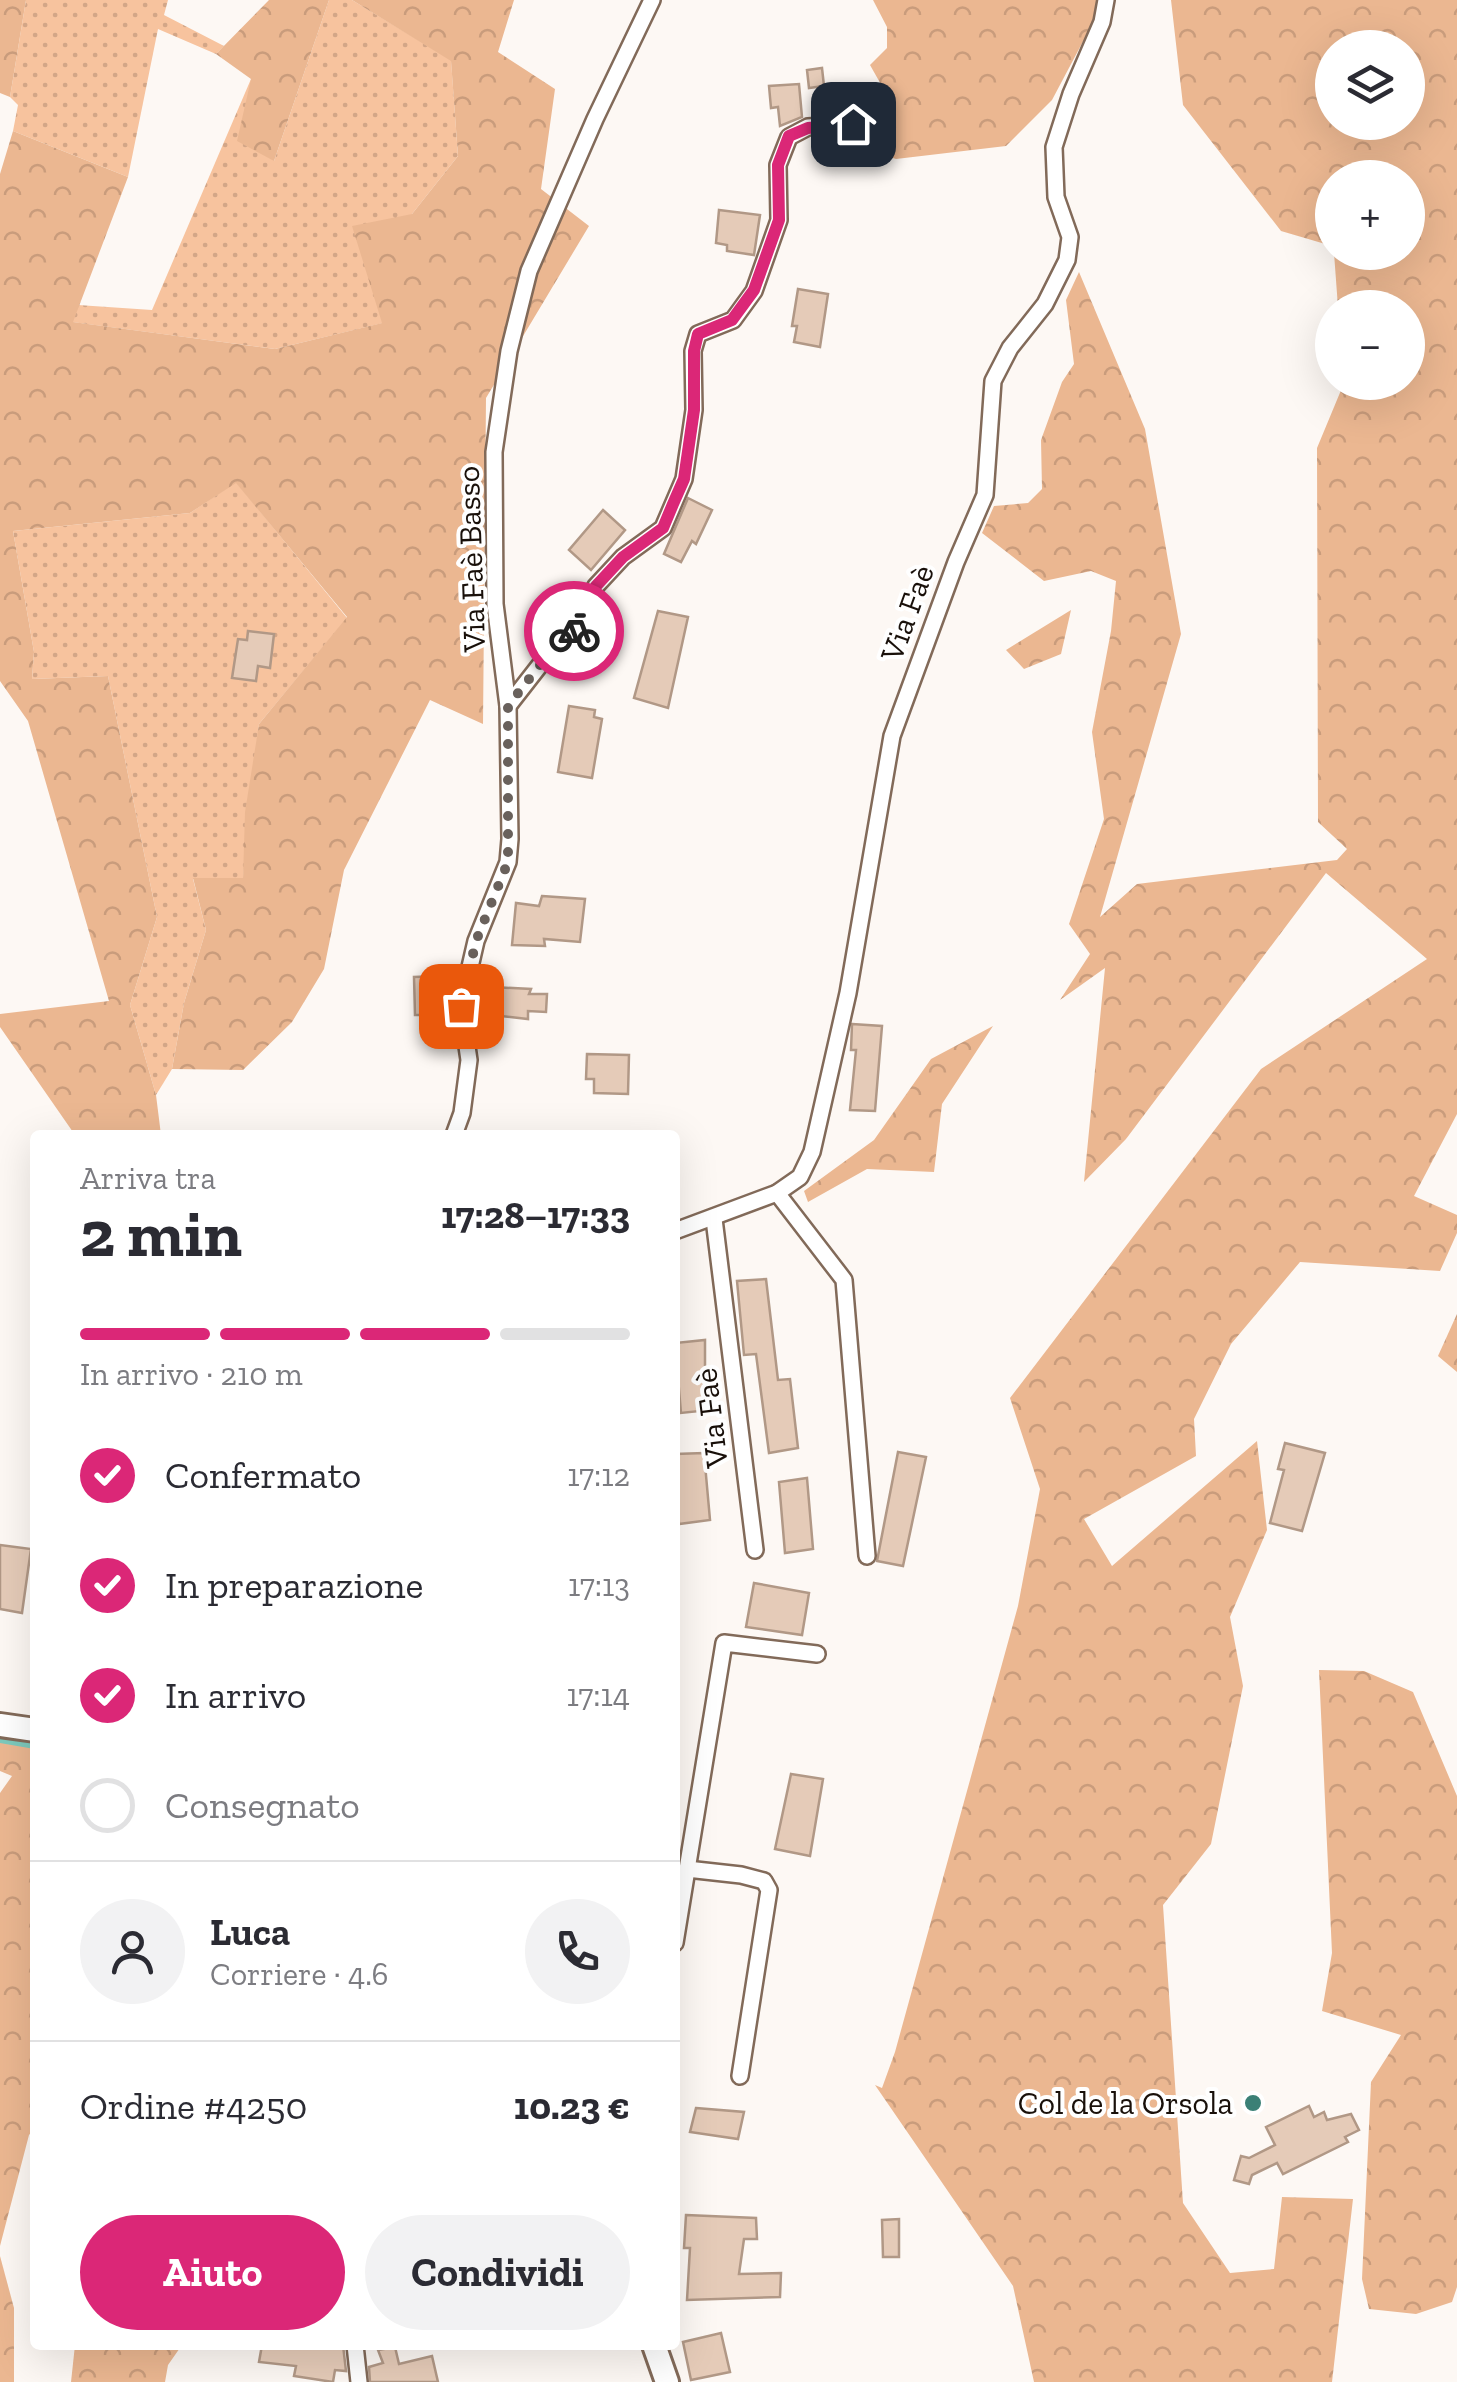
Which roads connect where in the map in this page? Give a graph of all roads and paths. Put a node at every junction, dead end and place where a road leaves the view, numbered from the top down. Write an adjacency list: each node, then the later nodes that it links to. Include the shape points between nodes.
1 (652, 0): 4 (street, Via Faè Basso, via 529,270 509,351 494,452 495,604)
2 (1106, 0): 6 (street, Via Faè, via 1054,147 1056,197 1070,237 1067,260 993,380 985,495 892,736 848,994 812,1152 800,1177)
3 (853, 124): 4 (street, via 789,136 778,165 779,220 754,290 732,320 698,334 684,479 663,528 596,586 579,626)
4 (508, 706): 5 (street, Via Faè Basso, via 508,862 476,941 461,1006 469,1060)
5 (456, 1130)
6 (778, 1193): 7 (street, Via Faè); 10 (street, via 844,1280)
7 (714, 1219): 8 (street, Via Faè); 9 (street, Via Faè)
8 (680, 1229)
9 (755, 1550)
10 (867, 1556)
11 (817, 1654): 14 (street, via 724,1643)
12 (0, 1724): 13 (street)
13 (30, 1729)
14 (686, 1868): 15 (street); 16 (street, via 741,1874 764,1881 769,1890)
15 (680, 1909)
16 (740, 2076)
17 (355, 2350): 19 (street)
18 (656, 2350): 20 (street)
19 (358, 2382)
20 (667, 2382)

